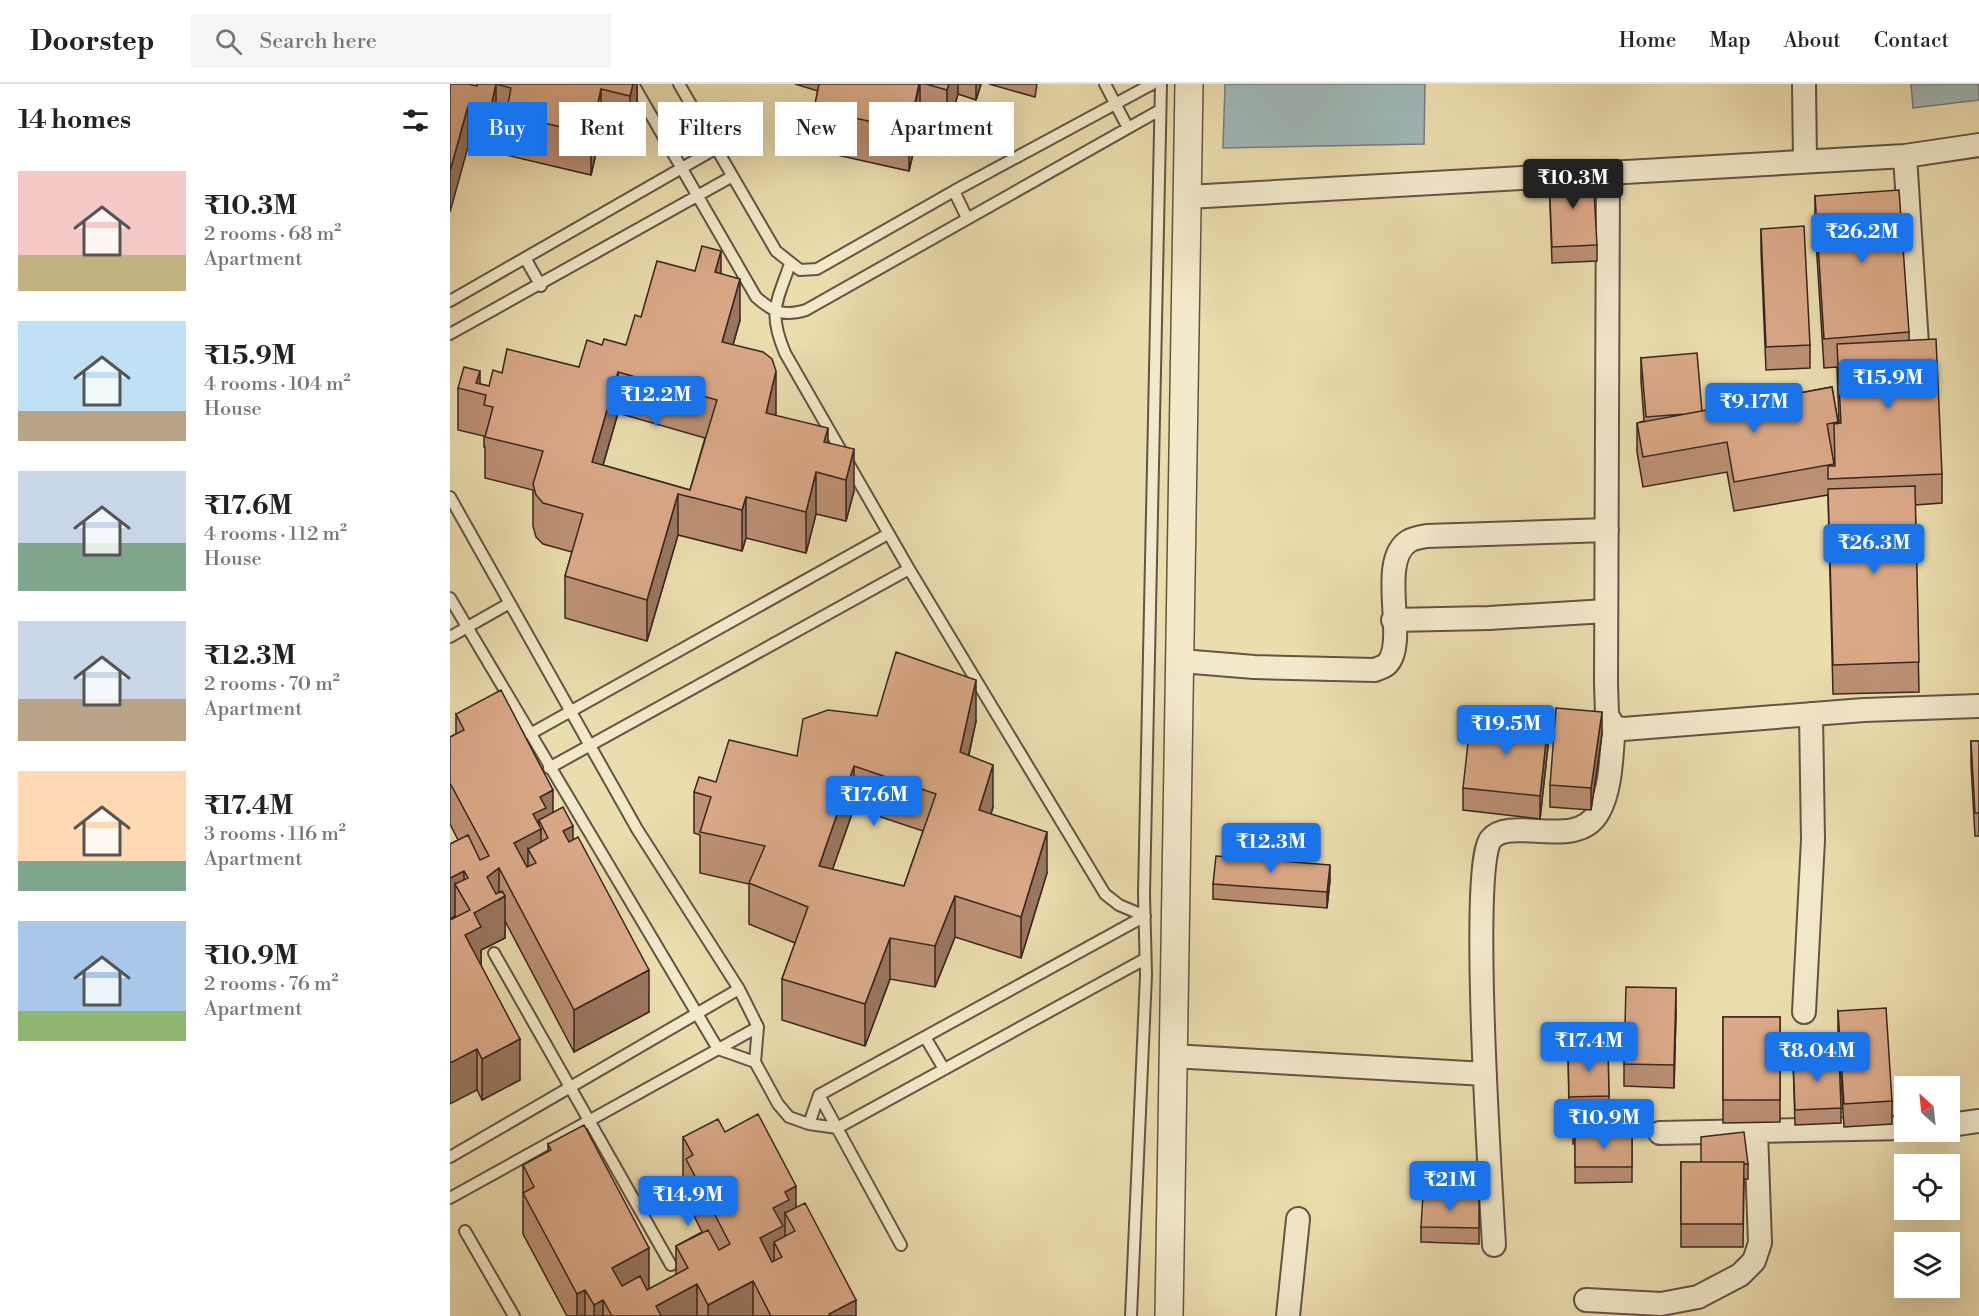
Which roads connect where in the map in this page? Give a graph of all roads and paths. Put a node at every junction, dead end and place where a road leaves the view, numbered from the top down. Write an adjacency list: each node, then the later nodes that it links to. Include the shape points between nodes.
1 (633, 84): 17 (lane)
2 (679, 84): 8 (lane)
3 (1105, 84): 9 (lane)
4 (1152, 84): 9 (lane)
5 (1161, 84): 10 (lane)
6 (1189, 84): 22 (street)
7 (1804, 84): 16 (street)
8 (689, 102)
9 (1116, 105): 11 (lane); 20 (lane)
10 (1160, 110): 11 (lane); 50 (lane)
11 (1128, 128): 23 (lane)
12 (1979, 145): 15 (street)
13 (704, 156): 17 (lane)
14 (720, 156): 19 (lane)
15 (1905, 156): 16 (street); 30 (street)
16 (1805, 161): 18 (street)
17 (683, 169): 21 (lane); 24 (lane)
18 (1608, 172): 22 (street); 33 (street)
19 (731, 177): 21 (lane); 25 (lane, via 765,236)
20 (954, 191): 23 (lane); 25 (lane, via 817,269 800,270)
21 (697, 196): 26 (lane); 28 (lane, via 756,297)
22 (1188, 197): 42 (street)
23 (968, 218): 28 (lane, via 806,310 789,315)
24 (525, 258): 26 (lane); 27 (lane)
25 (790, 264): 28 (lane)
26 (540, 286): 29 (lane)
27 (450, 301)
28 (773, 312): 34 (lane, via 785,353)
29 (450, 334)
30 (1918, 360)
31 (450, 497): 32 (lane)
32 (453, 510): 37 (lane)
33 (1607, 530): 38 (street); 39 (street, via 1427,536 1409,541 1396,555)
34 (888, 534): 35 (lane); 44 (lane)
35 (909, 569): 48 (lane); 50 (lane, via 1105,894)
36 (451, 600): 40 (lane)
37 (508, 604): 40 (lane); 44 (lane)
38 (1606, 611): 39 (street); 46 (street, via 1606,715)
39 (1394, 620): 42 (street, via 1394,653 1387,665 1375,670)
40 (466, 627): 41 (lane); 47 (lane)
41 (450, 637)
42 (1181, 661): 59 (street)
43 (1979, 706): 45 (street)
44 (572, 710): 47 (lane); 48 (lane)
45 (1811, 714): 46 (street); 54 (street, via 1813,840)
46 (1614, 727): 62 (street, via 1599,812 1587,823 1569,831 1499,832 1489,840 1481,903)
47 (530, 734): 49 (lane)
48 (592, 745): 49 (lane); 53 (lane, via 637,829)
49 (549, 768): 55 (lane)
50 (1145, 916): 52 (lane); 57 (lane)
51 (494, 953): 63 (lane)
52 (1145, 958): 61 (lane); 82 (lane)
53 (739, 989): 55 (lane); 56 (lane)
54 (1804, 1012)
55 (696, 1015): 58 (lane); 63 (lane)
56 (758, 1027): 58 (lane); 60 (lane)
57 (925, 1037): 61 (lane); 64 (lane)
58 (718, 1049): 60 (lane); 65 (lane)
59 (1172, 1056): 62 (street); 83 (street)
60 (755, 1062): 67 (lane, via 783,1112)
61 (944, 1069): 69 (lane)
62 (1485, 1074): 78 (street)
63 (571, 1087): 65 (lane); 73 (lane)
64 (819, 1095): 67 (lane); 69 (lane)
65 (590, 1120): 74 (lane); 79 (lane)
66 (1979, 1122): 68 (street)
67 (809, 1124): 69 (lane)
68 (1960, 1124)
69 (837, 1128): 77 (lane)
70 (1894, 1128): 71 (street)
71 (1756, 1131): 72 (street); 80 (street, via 1760,1243 1754,1261 1740,1275 1698,1297 1661,1304)
72 (1660, 1133)
73 (450, 1157)
74 (450, 1198)
75 (1298, 1219): 84 (street)
76 (465, 1231): 81 (lane)
77 (901, 1245)
78 (1494, 1245)
79 (671, 1265)
80 (1586, 1300)
81 (514, 1316)
82 (1131, 1316)
83 (1169, 1316)
84 (1288, 1316)

